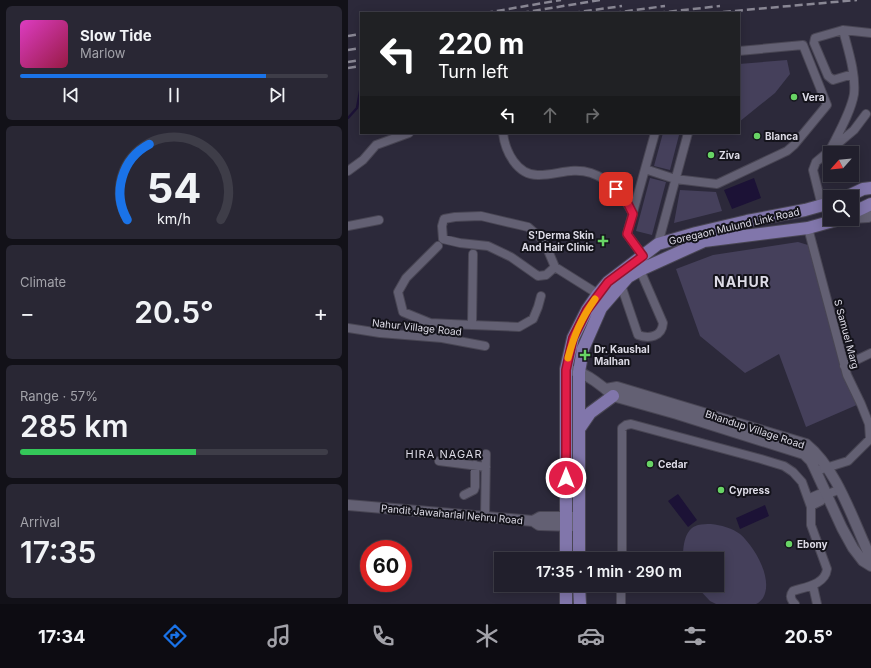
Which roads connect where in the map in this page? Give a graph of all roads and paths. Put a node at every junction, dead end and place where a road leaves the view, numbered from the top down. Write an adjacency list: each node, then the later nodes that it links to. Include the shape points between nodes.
1 (843, 30): 2 (street); 4 (street); 4 (street, via 815,38 814,43 828,76 833,80)
2 (871, 33)
3 (740, 51): 15 (street, via 803,45 827,105 794,145 783,153 717,184)
4 (853, 74): 10 (street, via 854,94 850,108)
5 (866, 114): 11 (street, via 854,130)
6 (406, 134): 14 (street, via 376,144 363,160)
7 (503, 134): 22 (street, via 508,153 514,163 525,172 538,176 570,170 590,173 609,182 624,196)
8 (655, 134): 13 (street)
9 (688, 134): 15 (street)
10 (832, 146)
11 (835, 146)
12 (823, 156): 18 (street, via 816,162 813,170)
13 (645, 169): 15 (street); 22 (street)
14 (348, 171)
15 (675, 179): 29 (street)
16 (868, 186): 17 (main road)
17 (859, 190)
18 (823, 197)
19 (871, 204): 21 (main road)
20 (823, 206): 29 (main road, Goregaon Mulund Link Road, via 747,221)
21 (859, 210)
22 (633, 214): 32 (street, via 627,234)
23 (870, 217): 24 (street)
24 (859, 218)
25 (379, 220): 27 (street)
26 (823, 224): 28 (main road, Goregaon Mulund Link Road)
27 (348, 226)
28 (808, 228): 34 (main road, Goregaon Mulund Link Road, via 704,241); 44 (street, S Samuel Marg)
29 (658, 244): 32 (main road, Goregaon Mulund Link Road)
30 (438, 246): 38 (street, via 406,278 398,292 402,312)
31 (473, 254): 39 (street)
32 (643, 256): 36 (main road, Goregaon Mulund Link Road, via 608,282)
33 (555, 267): 33 (street, via 546,275 538,276 511,257 488,246 443,239 444,220 481,216 528,227 544,241); 36 (street)
34 (640, 270): 35 (main road, Goregaon Mulund Link Road); 35 (street, via 663,323 660,333 652,337 638,336)
35 (621, 285): 46 (main road, Goregaon Mulund Link Road, via 601,308 583,349)
36 (598, 294): 45 (main road, Goregaon Mulund Link Road, via 573,338)
37 (541, 296): 39 (street, via 532,319 519,327)
38 (430, 323): 39 (street); 41 (street)
39 (472, 325)
40 (348, 328): 41 (street, Nahur Village Road, via 380,334)
41 (429, 337): 42 (street, Nahur Village Road)
42 (485, 346)
43 (871, 353): 44 (street)
44 (844, 366): 54 (street, S Samuel Marg, via 869,424 870,439 848,461)
45 (566, 370): 46 (street); 64 (main road, Goregaon Mulund Link Road)
46 (579, 372): 47 (street); 48 (main road, Goregaon Mulund Link Road)
47 (609, 392): 48 (main road); 49 (street, via 697,415)
48 (579, 429): 65 (main road, Goregaon Mulund Link Road)
49 (793, 445): 54 (street, Bhandup Village Road, via 806,444); 55 (street, Bhandup Village Road, via 811,461)
50 (486, 454): 53 (street)
51 (439, 460): 52 (street)
52 (475, 465): 53 (street); 56 (street)
53 (486, 467): 57 (street)
54 (828, 468): 55 (street, S Samuel Marg); 58 (street, Bhandup Village Road)
55 (816, 471): 59 (street, Bhandup Village Road)
56 (475, 487): 57 (street); 60 (street)
57 (485, 488): 63 (street)
58 (839, 490): 59 (street); 69 (street, Bhandup Village Road)
59 (827, 494): 61 (street, via 821,502); 70 (street, Bhandup Village Road, via 853,548 863,561)
60 (464, 495)
61 (813, 500)
62 (348, 505): 63 (street, Pandit Jawaharlal Nehru Road)
63 (485, 517): 64 (street, Pandit Jawaharlal Nehru Road, via 533,521 539,525)
64 (566, 521): 65 (street); 66 (main road, Goregaon Mulund Link Road)
65 (579, 522): 67 (main road, Goregaon Mulund Link Road)
66 (566, 552)
67 (579, 552)
68 (622, 552): 71 (street, via 622,428 631,424 784,466 798,475 811,507 811,525 827,569 824,577)
69 (871, 560)
70 (871, 566)
71 (812, 586): 78 (street, via 793,591 791,597); 79 (street)
72 (566, 592): 75 (main road)
73 (579, 592): 76 (main road)
74 (621, 592): 77 (street)
75 (566, 604)
76 (580, 604)
77 (621, 604)
78 (795, 604)
79 (817, 604)

